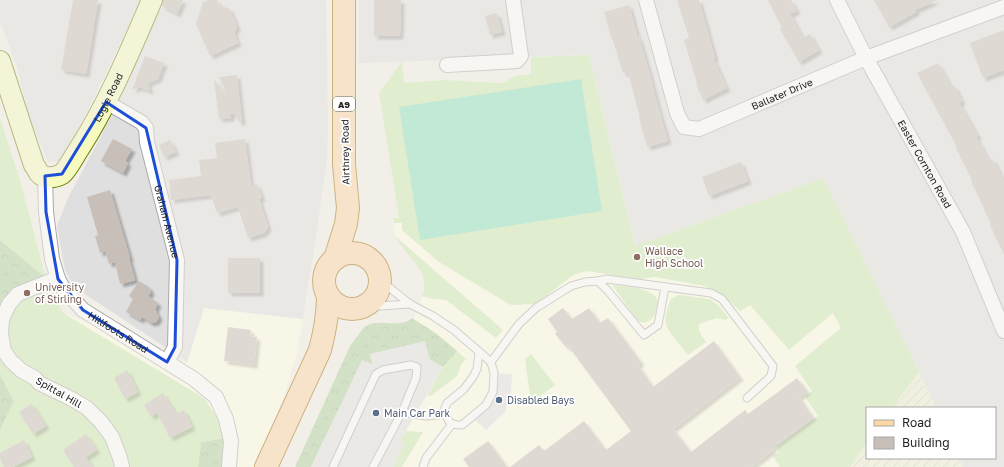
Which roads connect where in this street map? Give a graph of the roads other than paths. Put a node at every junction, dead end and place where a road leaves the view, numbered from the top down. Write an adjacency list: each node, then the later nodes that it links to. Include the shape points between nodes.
1 (152, 0): 10 (main road, Logie Road)
2 (344, 0): 12 (main road, Airthrey Road / A9, via 344,164)
3 (513, 0): 9 (street, via 521,56 517,61)
4 (646, 0): 7 (street, Ballater Drive, via 677,113 684,128 699,129)
5 (837, 0): 7 (street, Easter Cornton Road)
6 (1004, 7): 7 (street, Ballater Drive)
7 (866, 58): 22 (street, Easter Cornton Road, via 963,232)
8 (0, 61): 11 (main road, via 34,165)
9 (447, 65)
10 (106, 102): 11 (main road, Logie Road, via 89,134 62,174 53,178); 25 (street, Graham Avenue, via 141,122 146,128 147,142 177,260 174,347)
11 (45, 176): 15 (street, Hillfoots Road, via 46,212 52,259)
12 (348, 208): 13 (main road, A9); 14 (main road, A9, via 346,224)
13 (366, 257): 14 (main road, via 350,254); 16 (main road, A9, via 378,271)
14 (335, 259): 19 (main road, A9, via 324,280)
15 (58, 278): 25 (street, Hillfoots Road, via 63,288 83,310); 31 (street, Spittal Hill, via 18,294 9,304 2,318 4,351 11,361 39,383 87,408 112,437)
16 (380, 280): 20 (lane); 21 (main road, A9, via 376,296 371,302)
17 (598, 281): 18 (lane, via 607,279); 18 (lane, via 644,335 658,325); 26 (lane, via 571,286 536,308 519,324)
18 (665, 287): 27 (lane, via 712,293 722,299 773,366 771,376)
19 (328, 295): 21 (main road, via 339,306); 23 (main road, A9, via 328,312)
20 (410, 304): 21 (lane); 24 (lane, via 454,330)
21 (359, 308): 23 (main road, A9, via 340,323)
22 (1004, 331)
23 (320, 350): 33 (main road, A9)
24 (479, 352): 26 (lane); 29 (lane, via 477,369 473,377 464,389 447,403)
25 (167, 362): 32 (street, Hillfoots Road, via 216,396 231,441)
26 (491, 362): 30 (lane, via 494,373 493,392 486,405 462,425)
27 (747, 398)
28 (402, 412): 29 (lane, via 426,416); 34 (lane, via 416,378 417,368 411,365 383,370 376,374); 35 (lane)
29 (445, 414): 30 (lane)
30 (452, 424): 36 (lane, via 426,458)
31 (122, 467)
32 (228, 467)
33 (266, 467)
34 (333, 467)
35 (373, 467)
36 (423, 467)

